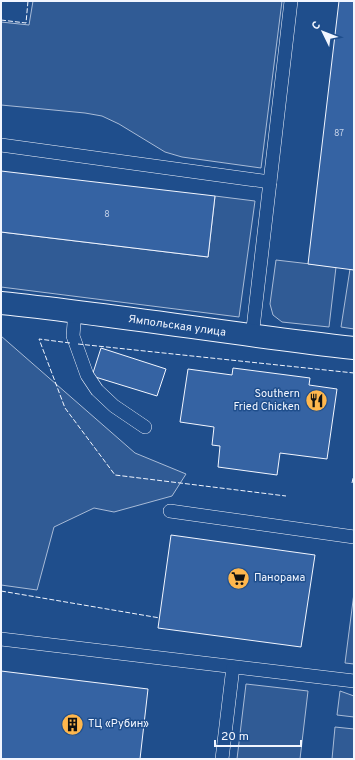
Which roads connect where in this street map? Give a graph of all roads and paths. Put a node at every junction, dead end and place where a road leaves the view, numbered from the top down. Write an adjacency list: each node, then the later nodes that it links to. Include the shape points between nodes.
1 (291, 1): 3 (lane)
2 (1, 144): 3 (lane)
3 (270, 182): 6 (lane)
4 (1, 302): 5 (street, Ямпольская улица)
5 (75, 310): 6 (street, Ямпольская улица); 8 (lane, via 73,336 87,376 114,406)
6 (252, 336): 7 (street, Ямпольская улица)
7 (354, 348)
8 (144, 427)
9 (170, 511): 10 (lane)
10 (354, 537)
11 (1, 639): 12 (lane)
12 (233, 666): 13 (lane); 14 (lane)
13 (354, 681)
14 (222, 759)

